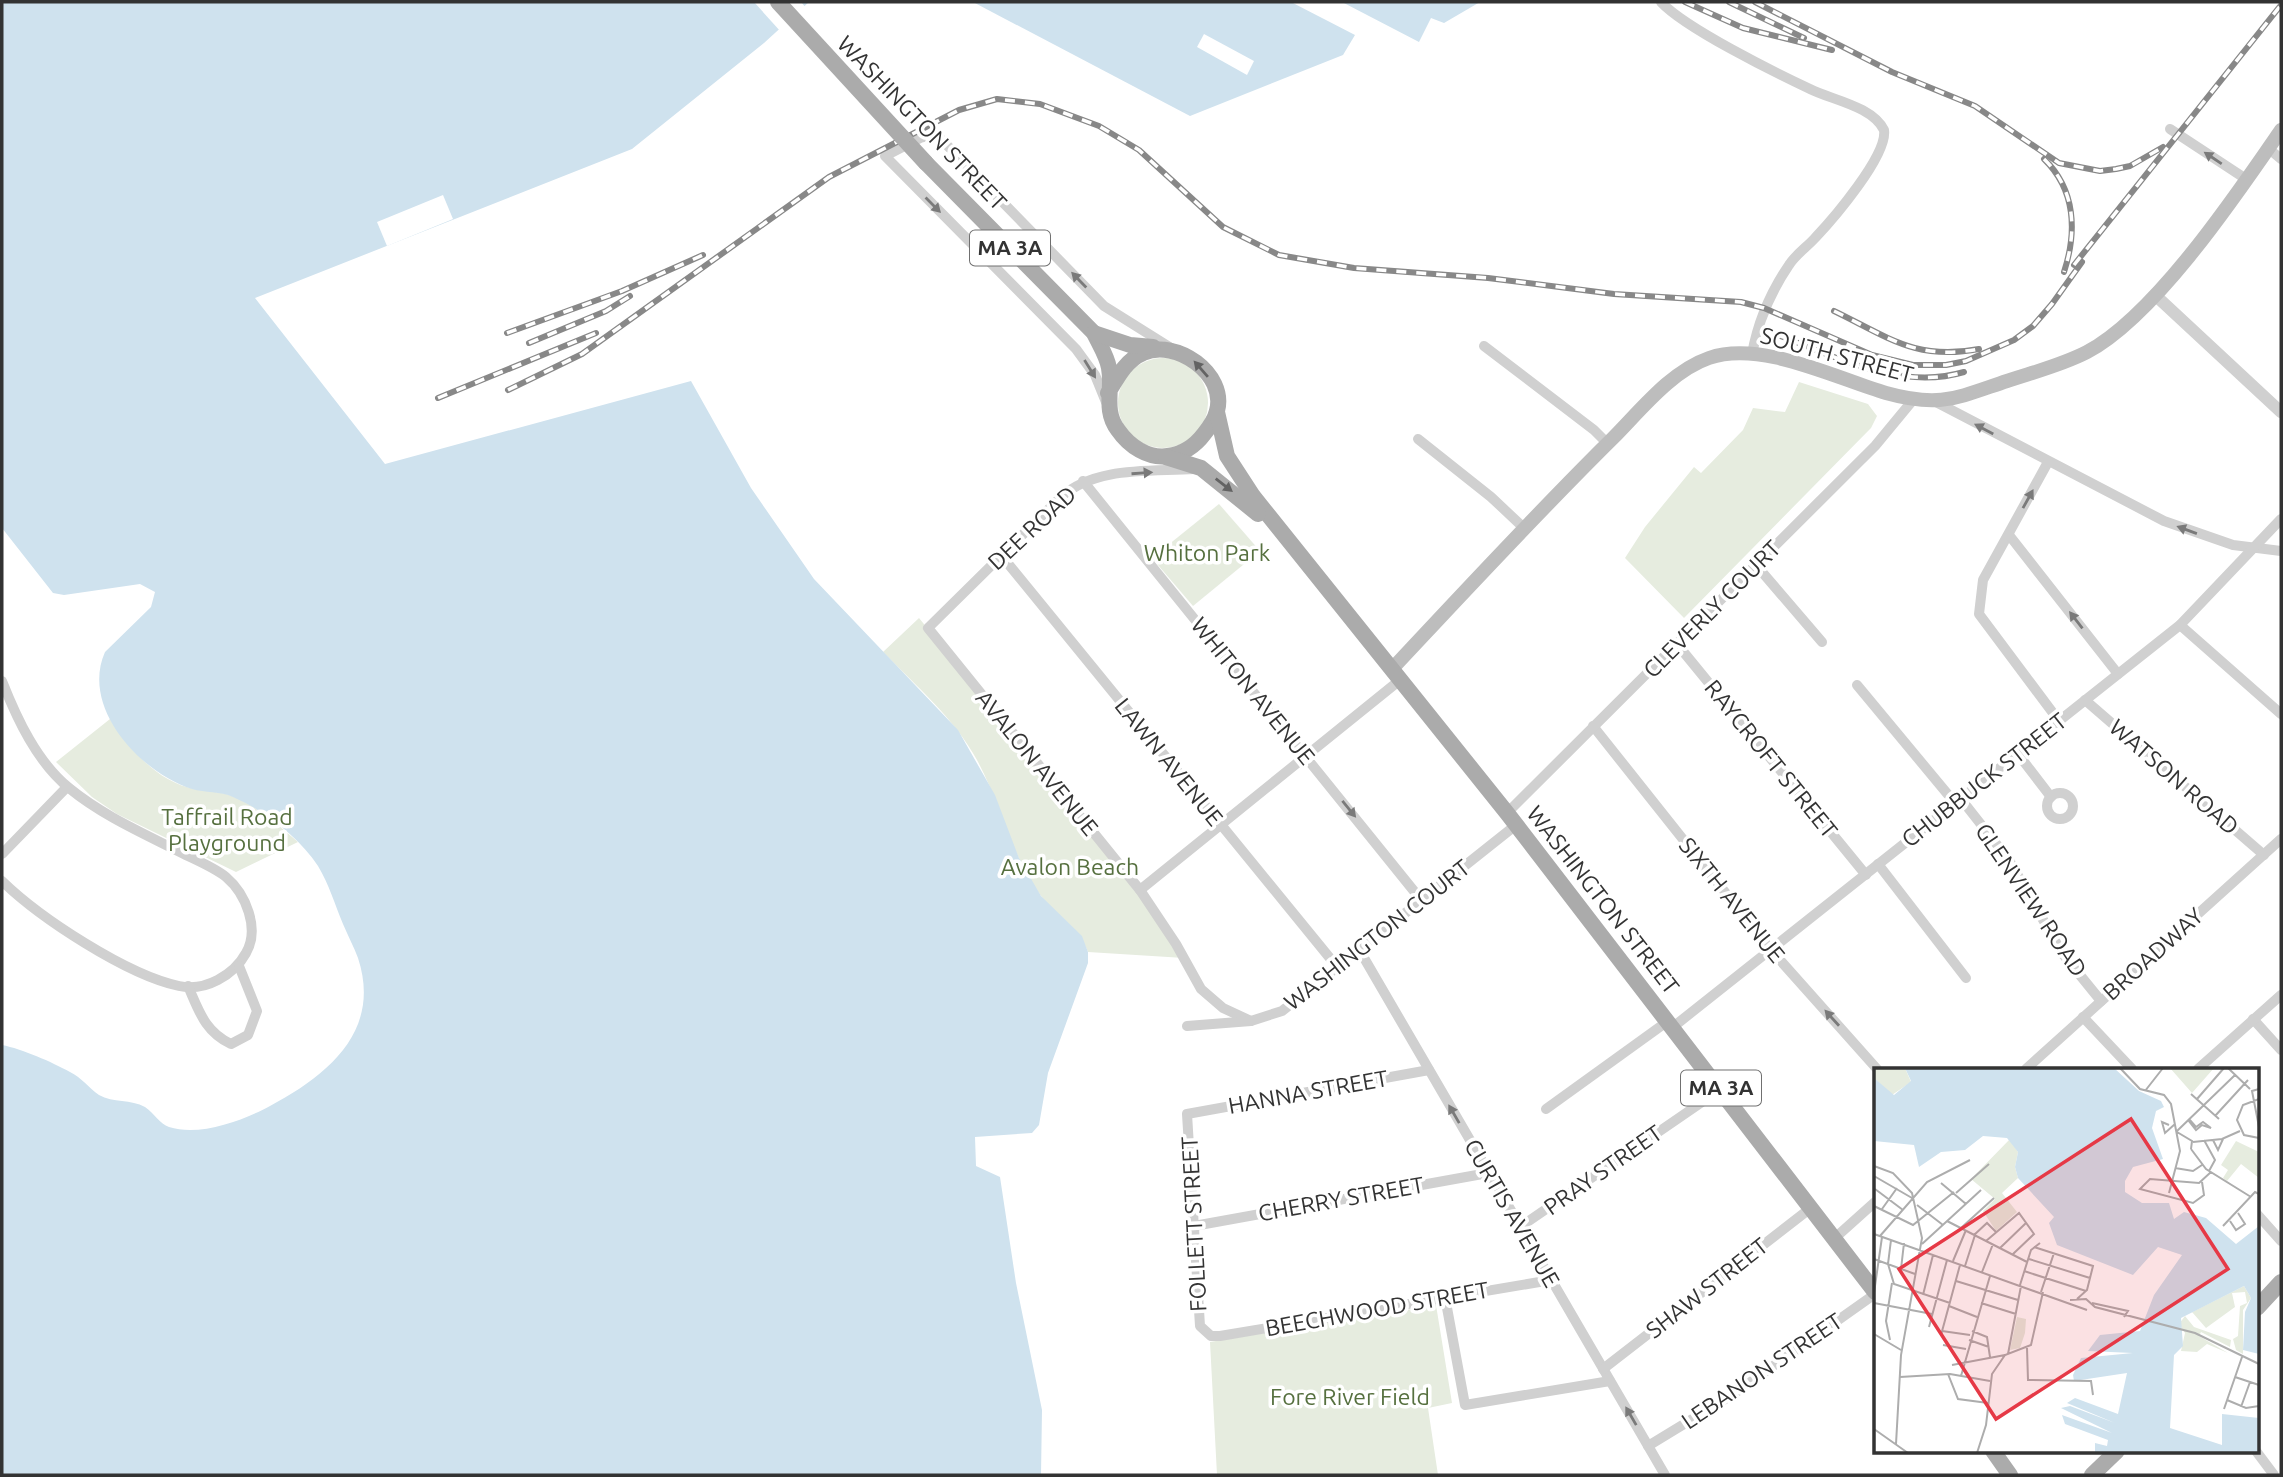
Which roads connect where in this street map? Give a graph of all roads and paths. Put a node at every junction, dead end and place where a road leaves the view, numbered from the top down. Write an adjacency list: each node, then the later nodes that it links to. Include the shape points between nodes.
1 (778, 2): 9 (main road, WASHINGTON STREET / MA 3A, bridge, via 926,163)
2 (1661, 2): 12 (street, via 1685,21 1808,88 1868,114 1884,130 1883,142 1851,195 1778,282 1764,307)
3 (2170, 129): 7 (street, one-way to 3)
4 (2281, 130): 5 (main road)
5 (2269, 148): 6 (street); 7 (main road)
6 (2281, 159)
7 (2246, 179): 8 (main road)
8 (2155, 295): 15 (main road, via 2136,316 2088,352); 17 (street)
9 (1094, 333): 11 (main road, WASHINGTON STREET / MA 3A, via 1130,345); 13 (main road, WASHINGTON STREET / MA 3A, via 1109,366)
10 (1484, 346): 19 (street)
11 (1166, 349): 13 (main road, via 1134,359); 13 (street, one-way to 13, via 1104,306 936,134 885,156 1076,349); 16 (main road, MA 3A, one-way to 11, via 1216,395 1201,366 1185,354)
12 (1752, 354): 14 (main road, SOUTH STREET); 19 (main road, SOUTH STREET, via 1709,358 1689,369)
13 (1109, 400): 20 (main road, MA 3A, via 1113,423 1128,442 1141,451)
14 (1913, 400): 15 (main road, SOUTH STREET); 31 (street, CLEVERLY COURT, via 1875,446)
15 (1936, 402): 21 (street, SOUTH STREET, one-way to 15)
16 (1217, 412): 20 (main road, via 1194,445); 27 (main road, WASHINGTON STREET / MA 3A, via 1227,456)
17 (2281, 412)
18 (1418, 439): 25 (street)
19 (1607, 443): 25 (main road, SOUTH STREET)
20 (1163, 456): 22 (main road, WASHINGTON STREET / MA 3A)
21 (2048, 463): 26 (street, one-way to 21); 28 (street, SOUTH STREET, one-way to 21, via 2164,521)
22 (1201, 468): 23 (street, DEE ROAD, one-way to 22); 27 (main road, WASHINGTON STREET / MA 3A, one-way to 27)
23 (1083, 481): 30 (street, DEE ROAD); 45 (street, WHITON AVENUE)
24 (2281, 519): 28 (street, CHUBBUCK STREET)
25 (1524, 528): 36 (main road, SOUTH STREET)
26 (2009, 535): 37 (street, one-way to 26); 42 (street, via 1983,580 1979,614)
27 (1288, 542): 36 (main road, WASHINGTON STREET / MA 3A)
28 (2253, 548): 29 (street, SOUTH STREET); 32 (street, CHUBBUCK STREET)
29 (2281, 551)
30 (1001, 555): 33 (street, DEE ROAD); 50 (street, LAWN AVENUE)
31 (1756, 565): 34 (street); 35 (street, CLEVERLY COURT)
32 (2180, 625): 37 (street, CHUBBUCK STREET); 41 (street)
33 (928, 628): 57 (street, AVALON AVENUE)
34 (1822, 642)
35 (1677, 643): 43 (street, CLEVERLY COURT); 55 (street, RAYCROFT STREET)
36 (1396, 674): 45 (street); 49 (main road, WASHINGTON STREET / MA 3A)
37 (2118, 674): 40 (street, CHUBBUCK STREET)
38 (2, 681): 46 (street, via 29,741)
39 (1857, 685): 48 (street, GLENVIEW ROAD)
40 (2085, 700): 42 (street, CHUBBUCK STREET); 53 (street, WATSON ROAD)
41 (2281, 715)
42 (2059, 721): 44 (street, CHUBBUCK STREET)
43 (1593, 726): 49 (street, CLEVERLY COURT); 59 (street, SIXTH AVENUE)
44 (2018, 754): 47 (street); 48 (street, CHUBBUCK STREET)
45 (1306, 756): 50 (street); 58 (street, WHITON AVENUE, one-way to 58)
46 (67, 787): 52 (street); 61 (street, via 105,813 226,877 246,900 250,918 251,944)
47 (2051, 797)
48 (1958, 801): 54 (street, CHUBBUCK STREET); 66 (street, GLENVIEW ROAD, via 2009,860 2062,953)
49 (1512, 819): 58 (street, WASHINGTON COURT); 70 (main road, WASHINGTON STREET / MA 3A)
50 (1220, 825): 57 (street); 62 (street, LAWN AVENUE)
51 (2281, 839): 53 (street, BROADWAY)
52 (2, 854)
53 (2264, 855): 66 (street, BROADWAY)
54 (1878, 864): 55 (street, CHUBBUCK STREET); 63 (street)
55 (1866, 874): 59 (street, CHUBBUCK STREET)
56 (2, 881): 64 (street, via 51,920 108,955)
57 (1140, 890): 69 (street, AVALON AVENUE, via 1201,989 1223,1008)
58 (1422, 901): 60 (street, WASHINGTON COURT)
59 (1770, 950): 70 (street, CHUBBUCK STREET); 73 (street, SIXTH AVENUE, one-way to 59)
60 (1360, 951): 62 (street, WASHINGTON COURT); 77 (street, CURTIS AVENUE)
61 (239, 966): 64 (street, via 227,977); 64 (street, via 257,1011 248,1035 231,1044 205,1026)
62 (1338, 968): 69 (street, WASHINGTON COURT, via 1282,1011)
63 (1966, 978)
64 (188, 986)
65 (2281, 995): 68 (street)
66 (2101, 1000): 67 (street, BROADWAY)
67 (2083, 1017): 74 (street, BROADWAY); 75 (street)
68 (2253, 1019): 72 (street); 76 (street)
69 (1251, 1021): 71 (street, WASHINGTON COURT)
70 (1671, 1024): 78 (main road, WASHINGTON STREET / MA 3A); 79 (street, CHUBBUCK STREET)
71 (1187, 1026)
72 (2281, 1050)
73 (1876, 1068)
74 (2026, 1068)
75 (2131, 1068)
76 (2199, 1068)
77 (1429, 1070): 80 (street, HANNA STREET); 81 (street, CURTIS AVENUE, one-way to 77)
78 (1721, 1089): 83 (main road, WASHINGTON STREET / MA 3A); 86 (street, PRAY STREET)
79 (1546, 1109)
80 (1188, 1114): 85 (street, FOLLETT STREET)
81 (1488, 1173): 85 (street, CHERRY STREET); 86 (street, CURTIS AVENUE)
82 (1874, 1203): 87 (street)
83 (1812, 1207): 87 (main road, WASHINGTON STREET / MA 3A); 96 (street, SHAW STREET)
84 (2258, 1215): 88 (street)
85 (1194, 1226): 95 (street, FOLLETT STREET, via 1198,1318)
86 (1520, 1227): 89 (street, CURTIS AVENUE)
87 (1836, 1237): 91 (main road, WASHINGTON STREET / MA 3A)
88 (2281, 1241)
89 (1551, 1280): 93 (street, BEECHWOOD STREET); 96 (street, CURTIS AVENUE)
90 (2281, 1282): 94 (main road)
91 (1874, 1292)
92 (1874, 1294): 98 (street, LEBANON STREET, via 1735,1393)
93 (1445, 1297): 95 (street, BEECHWOOD STREET, via 1220,1336); 97 (street, via 1465,1405)
94 (2258, 1307)
95 (1204, 1333)
96 (1603, 1369): 97 (street, CURTIS AVENUE)
97 (1610, 1381): 98 (street, CURTIS AVENUE, one-way to 97)
98 (1648, 1446): 103 (street, CURTIS AVENUE)
99 (1994, 1452): 104 (main road)
100 (2115, 1452): 105 (main road)
101 (2257, 1452): 102 (street)
102 (2271, 1474)
103 (1665, 1475)
104 (2010, 1475)
105 (2092, 1475)

